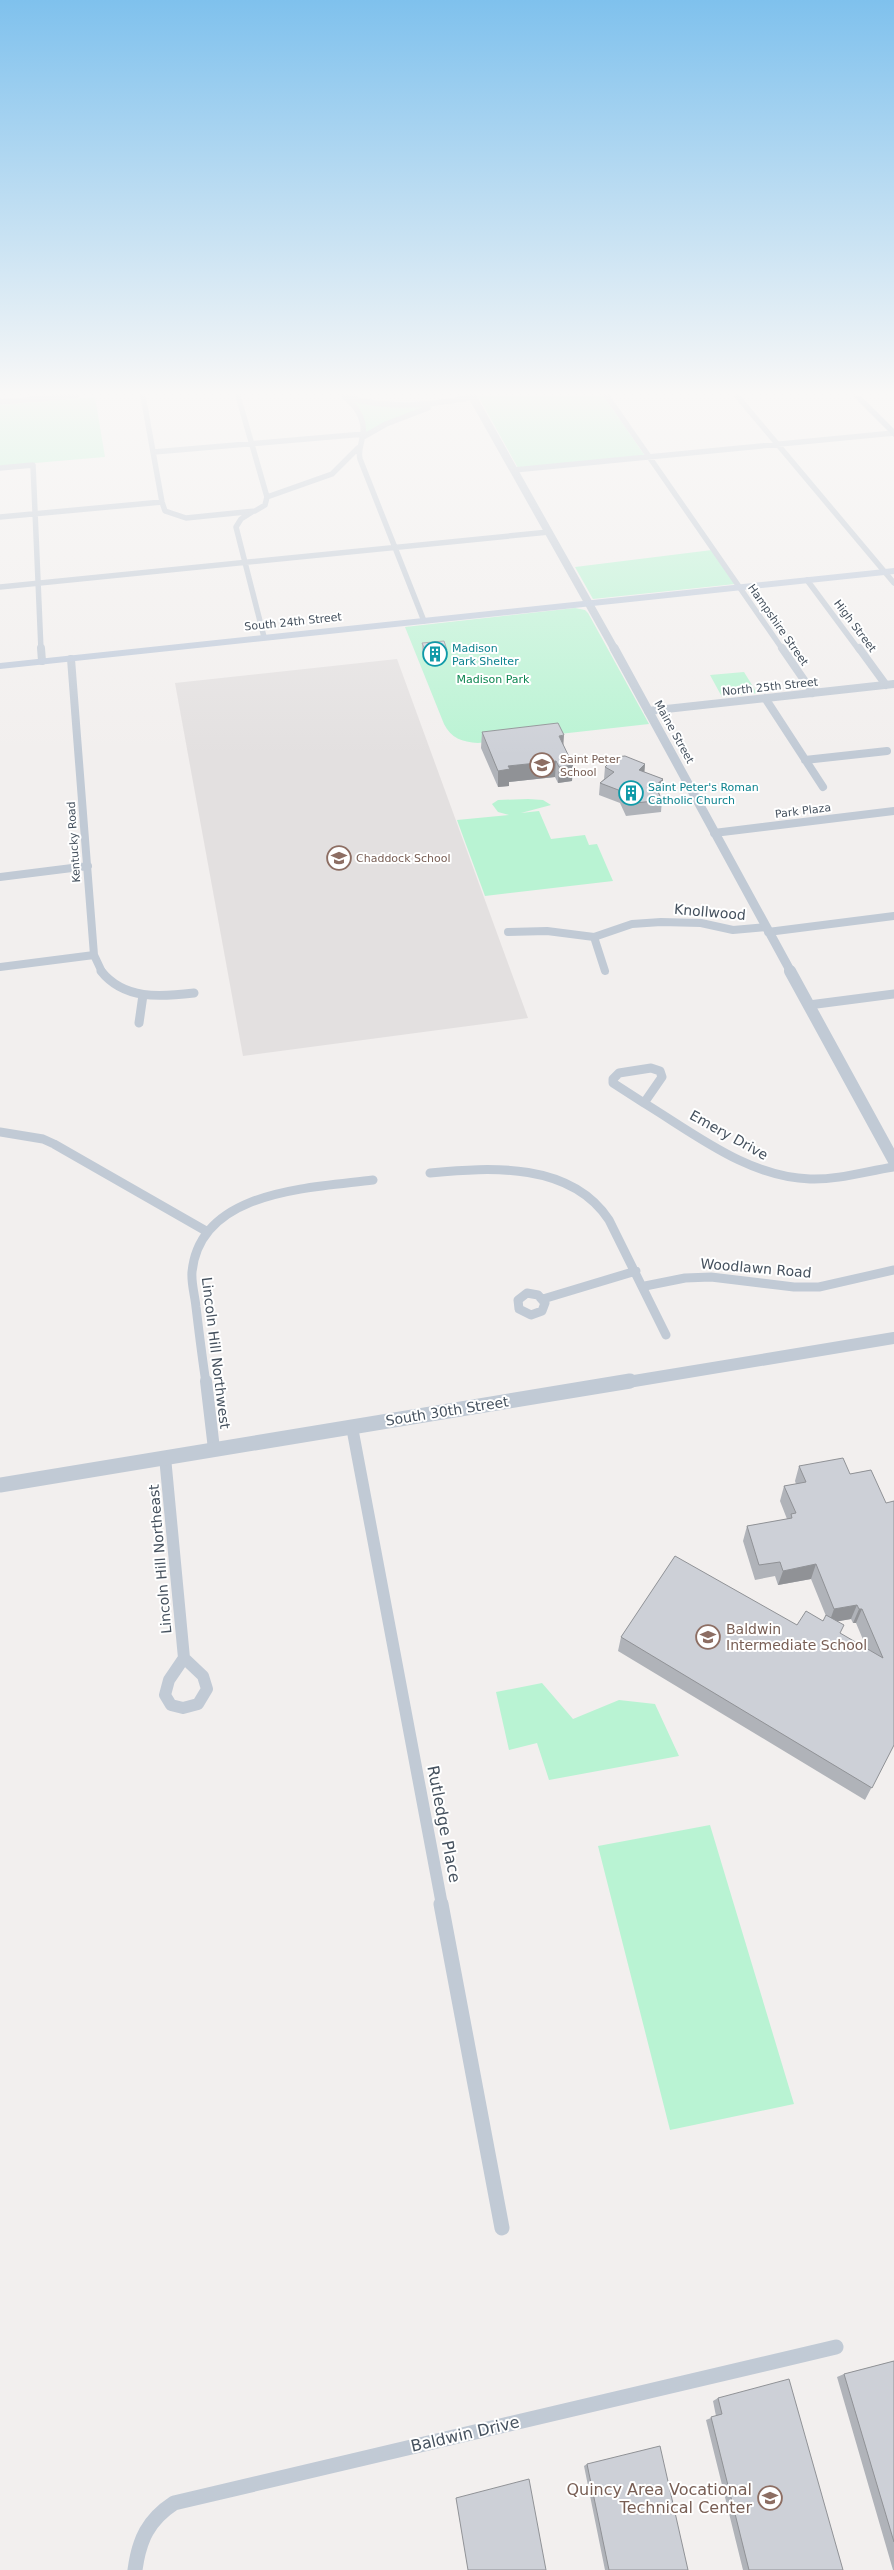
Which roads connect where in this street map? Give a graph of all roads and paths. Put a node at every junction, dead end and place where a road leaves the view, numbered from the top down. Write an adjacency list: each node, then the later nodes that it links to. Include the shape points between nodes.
1 (35, 516): 15 (street)
2 (175, 516): 3 (street)
3 (211, 516): 9 (street, via 225,518)
4 (246, 516): 9 (street)
5 (382, 516): 11 (street)
6 (540, 516): 10 (street, Maine Street)
7 (690, 516): 18 (street, Hampshire Street)
8 (840, 516): 13 (street)
9 (236, 526): 12 (street)
10 (549, 532): 11 (street); 19 (street, Maine Street)
11 (394, 547): 12 (street); 20 (street)
12 (245, 562): 15 (street); 21 (street)
13 (889, 571): 14 (main road, South 24th Street); 16 (street)
14 (808, 580): 18 (main road, South 24th Street); 25 (street, High Street)
15 (38, 583): 17 (street); 23 (street)
16 (894, 584)
17 (0, 587)
18 (740, 587): 19 (main road, South 24th Street); 26 (street, Hampshire Street)
19 (589, 603): 20 (main road, South 24th Street); 28 (street, Maine Street)
20 (424, 621): 21 (main road, South 24th Street)
21 (264, 637): 22 (main road, South 24th Street)
22 (71, 658): 23 (main road, South 24th Street); 34 (street, Kentucky Road)
23 (42, 662): 24 (main road, South 24th Street)
24 (0, 666)
25 (890, 684): 26 (street, North 25th Street)
26 (813, 693): 27 (street, North 25th Street)
27 (765, 698): 28 (street, North 25th Street); 30 (street)
28 (648, 711): 33 (street, Maine Street)
29 (886, 751): 30 (street)
30 (805, 760): 31 (street)
31 (823, 787)
32 (894, 810): 33 (street, Park Plaza)
33 (714, 833): 37 (street, Maine Street)
34 (88, 866): 35 (street); 40 (street, Kentucky Road)
35 (0, 877)
36 (894, 916): 37 (street, Knollwood)
37 (767, 929): 39 (street, Knollwood, via 733,930 701,923 652,922 622,927); 46 (street, Maine Street)
38 (508, 932): 39 (street, Knollwood, via 547,931)
39 (594, 937): 42 (street)
40 (94, 955): 41 (street); 45 (street, Kentucky Road, via 100,972 112,984)
41 (0, 967)
42 (605, 971)
43 (194, 993): 45 (street, Kentucky Road, via 162,997)
44 (894, 994): 46 (street)
45 (143, 995): 47 (street)
46 (809, 1005): 50 (street, Maine Street)
47 (139, 1023)
48 (644, 1103): 48 (street, Emery Drive, via 662,1077 660,1071 651,1068 616,1075 613,1083 616,1087); 51 (street, Emery Drive, via 748,1165 774,1174 821,1178)
49 (0, 1132): 54 (street, via 54,1144)
50 (894, 1161)
51 (894, 1167)
52 (430, 1173): 56 (street, via 505,1169 531,1173 575,1188 590,1196 608,1218)
53 (373, 1180): 54 (street, Lincoln Hill Northwest, via 260,1197 233,1208)
54 (206, 1231): 62 (street, Lincoln Hill Northwest, via 194,1253 192,1274)
55 (894, 1270): 57 (street, Woodlawn Road, via 818,1287 712,1277 685,1278)
56 (636, 1271): 57 (street); 58 (street)
57 (645, 1286): 59 (street)
58 (543, 1299)
59 (666, 1335)
60 (894, 1338): 61 (street, South 30th Street)
61 (352, 1427): 62 (street, South 30th Street); 66 (street, Rutledge Place)
62 (214, 1450): 63 (street, South 30th Street)
63 (165, 1457): 64 (street, South 30th Street); 65 (street, Lincoln Hill Northeast)
64 (0, 1484)
65 (184, 1658)
66 (502, 2228)
67 (836, 2347): 68 (street, Baldwin Drive, via 174,2503 157,2513 141,2536)
68 (135, 2570)

